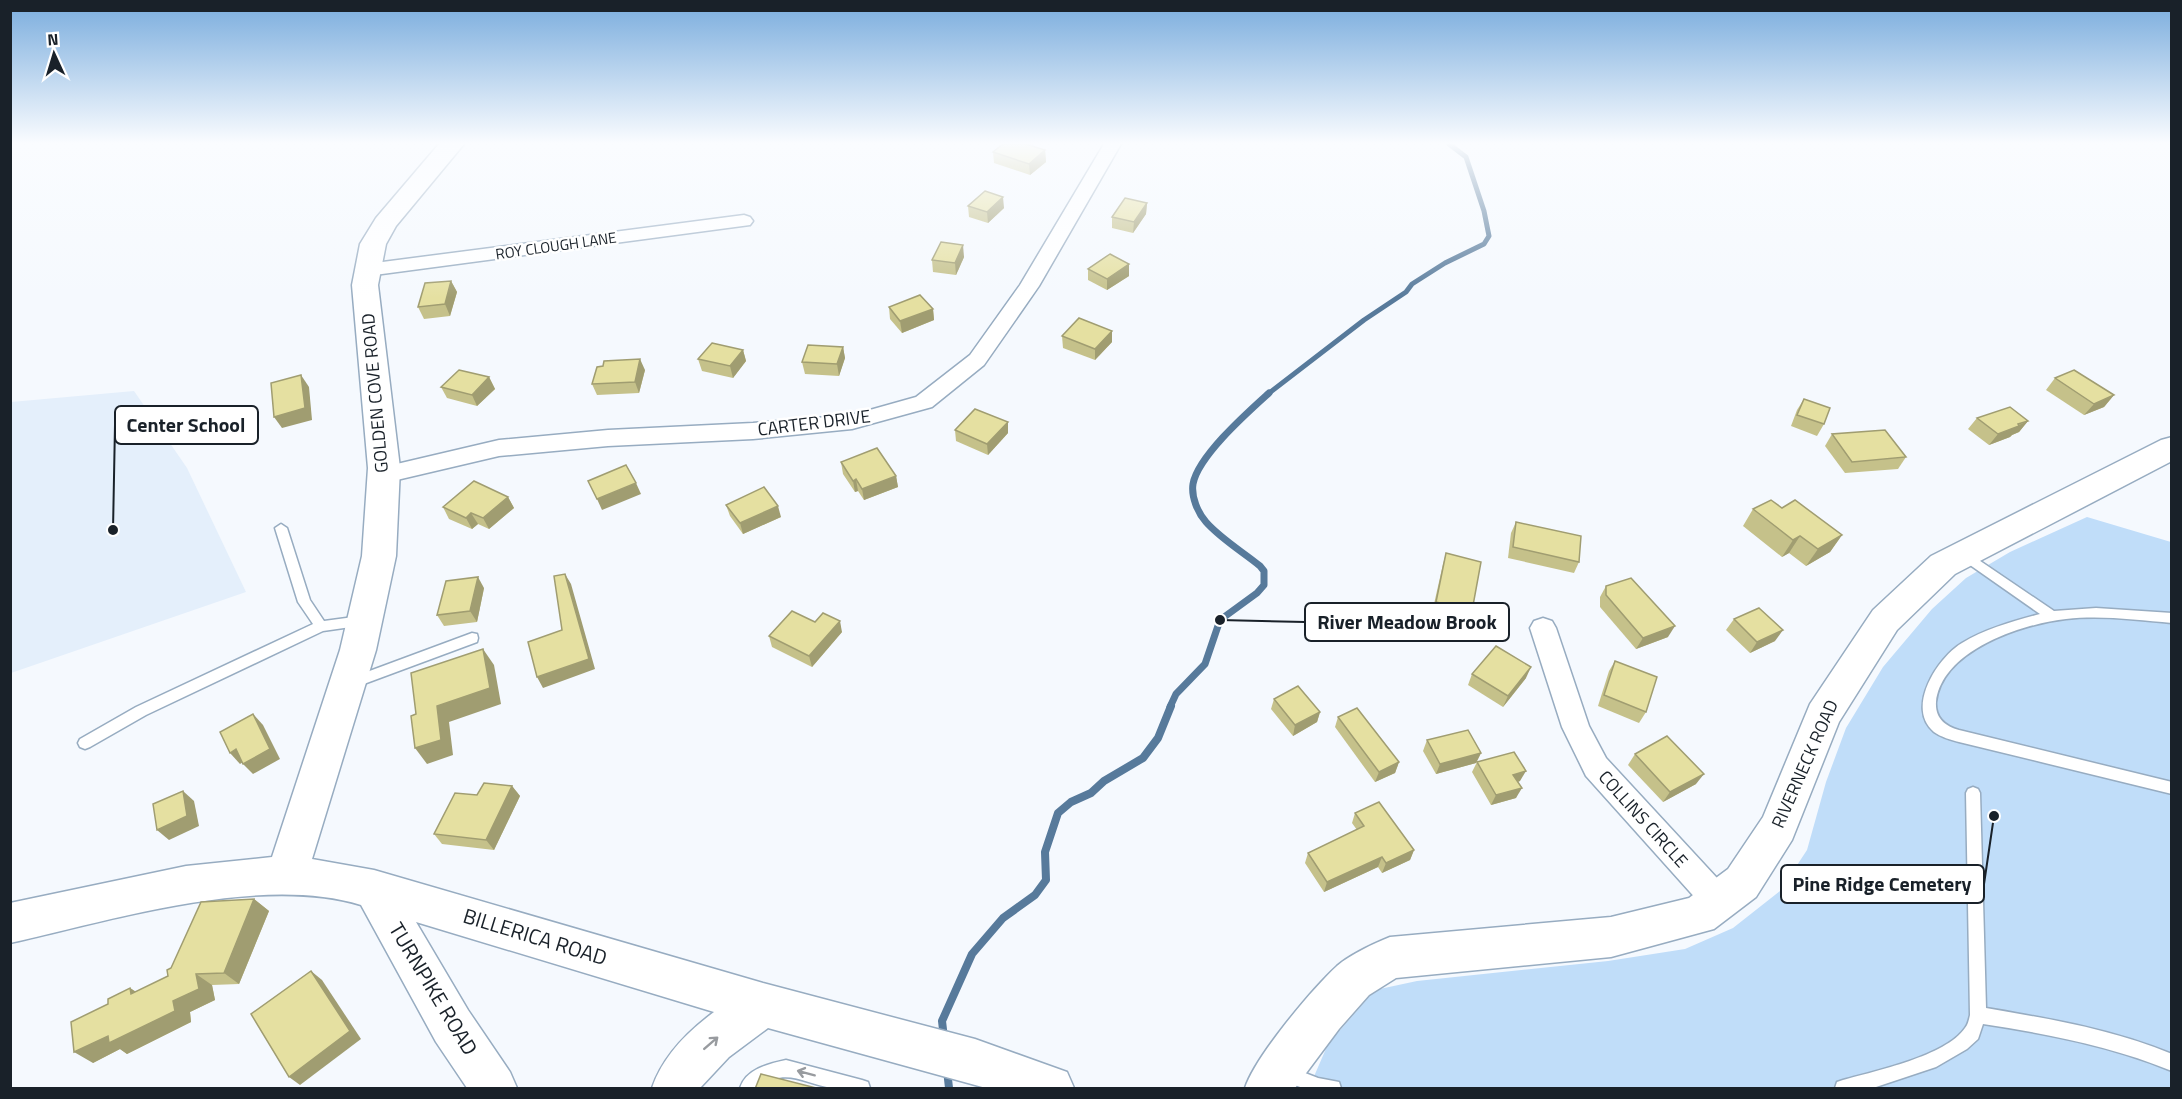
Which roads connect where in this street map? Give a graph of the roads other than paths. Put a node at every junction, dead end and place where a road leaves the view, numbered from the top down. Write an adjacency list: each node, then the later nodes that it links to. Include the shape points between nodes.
1 (409, 195): 4 (main road, GOLDEN COVE ROAD, via 373,244)
2 (1082, 195): 6 (street, CARTER DRIVE, via 1029,286 977,360 924,402 852,422 499,448)
3 (744, 221): 4 (street, ROY CLOUGH LANE)
4 (367, 270): 6 (main road, GOLDEN COVE ROAD, via 365,285)
5 (2172, 448): 8 (main road, RIVERNECK ROAD)
6 (384, 475): 11 (main road, GOLDEN COVE ROAD, via 379,556)
7 (280, 528): 12 (lane, via 304,602)
8 (1963, 555): 9 (lane); 21 (main road, RIVERNECK ROAD, via 1943,565 1885,620 1823,714 1778,827 1742,883)
9 (2052, 616): 10 (lane); 17 (lane, via 1965,648 1947,664 1930,695 1930,712 1936,725 1974,740)
10 (2172, 618)
11 (365, 620): 12 (lane); 15 (main road, GOLDEN COVE ROAD)
12 (321, 626): 16 (lane, via 141,711)
13 (1543, 628): 21 (street, COLLINS CIRCLE, via 1576,727 1596,767)
14 (472, 638): 15 (lane)
15 (346, 685): 19 (main road, GOLDEN COVE ROAD)
16 (85, 743)
17 (2172, 788)
18 (1973, 794): 24 (lane)
19 (287, 874): 20 (main road, BILLERICA ROAD); 22 (main road, BILLERICA ROAD, via 186,885)
20 (374, 889): 23 (main road, BILLERICA ROAD); 27 (main road, TURNPIKE ROAD, via 452,1026)
21 (1718, 901): 26 (main road, RIVERNECK ROAD, via 1699,915 1611,937 1390,958 1354,980 1323,1013)
22 (10, 923)
23 (763, 1005): 28 (main road, one-way to 23, via 710,1044); 31 (main road, BILLERICA ROAD, via 975,1062)
24 (1978, 1015): 25 (lane, via 2058,1028 2141,1048); 33 (lane, via 1973,1032 1946,1054)
25 (2172, 1063)
26 (1274, 1080): 32 (lane)
27 (494, 1089)
28 (675, 1089)
29 (748, 1089): 30 (lane, one-way to 29, via 786,1068 765,1073)
30 (862, 1089)
31 (1051, 1089)
32 (1333, 1089)
33 (1843, 1089)

